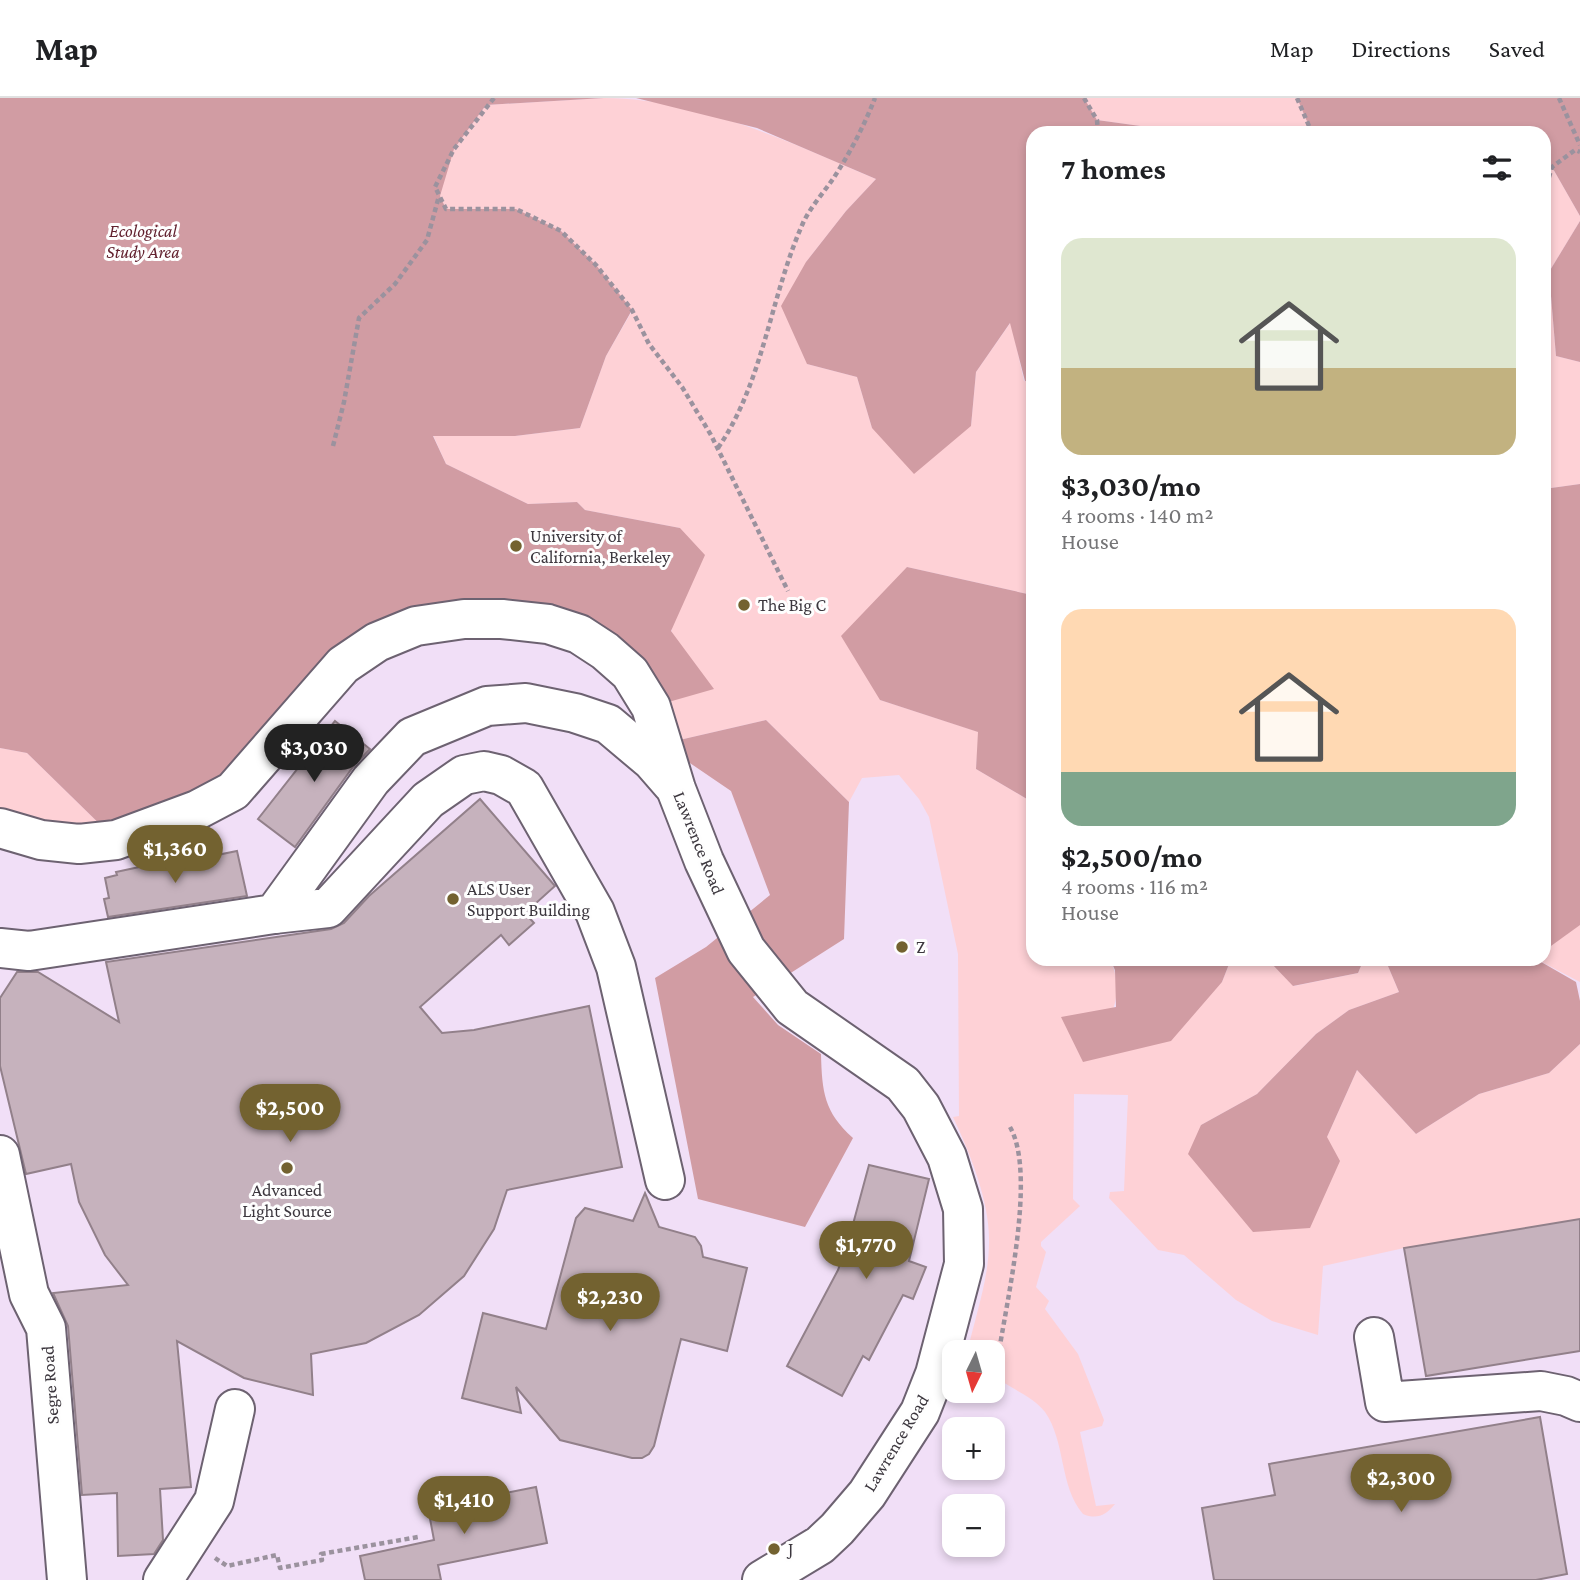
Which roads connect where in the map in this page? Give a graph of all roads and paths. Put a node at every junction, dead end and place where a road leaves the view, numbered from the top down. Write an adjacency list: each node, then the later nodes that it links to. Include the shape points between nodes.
1 (494, 98): 11 (path, via 454,149 435,187)
2 (875, 98): 13 (path, via 850,152 804,220 785,268 750,390)
3 (1084, 98): 6 (path)
4 (1297, 98): 7 (path)
5 (1559, 98): 8 (path)
6 (1097, 126)
7 (1309, 126)
8 (1580, 145)
9 (1580, 152): 10 (path, via 1575,150)
10 (1551, 170)
11 (439, 196): 12 (path, via 427,240 396,284 359,318); 13 (path, via 446,209 516,209 561,231 632,310)
12 (333, 446)
13 (718, 449): 14 (path)
14 (788, 591)
15 (676, 789): 16 (lane, Lawrence Road, via 651,707 630,673 605,651 579,634 548,624 464,619 416,626 377,642 343,666 233,791 197,810 116,840 79,844 41,840); 17 (lane, via 652,761 608,724 526,703 486,706 412,737 371,780); 30 (lane, Lawrence Road, via 746,950 792,1007 903,1084 921,1107 947,1157 965,1228 960,1285 935,1374 919,1412 867,1494 837,1529 820,1545)
16 (0, 828)
17 (274, 914): 18 (lane, via 29,951); 21 (lane, via 328,908 428,800 464,775 484,771 524,788 595,912 616,967)
18 (0, 948)
19 (1010, 1127): 23 (path, via 1017,1139 1021,1191)
20 (0, 1155): 28 (lane, Segre Road, via 29,1294 46,1328)
21 (664, 1180)
22 (1374, 1337): 24 (lane, via 1385,1402 1541,1391)
23 (1001, 1340)
24 (1580, 1402)
25 (235, 1409): 29 (lane, via 214,1501)
26 (418, 1537): 27 (path, via 321,1554 322,1560 280,1568 277,1555)
27 (228, 1566)
28 (67, 1580)
29 (163, 1580)
30 (762, 1580)

